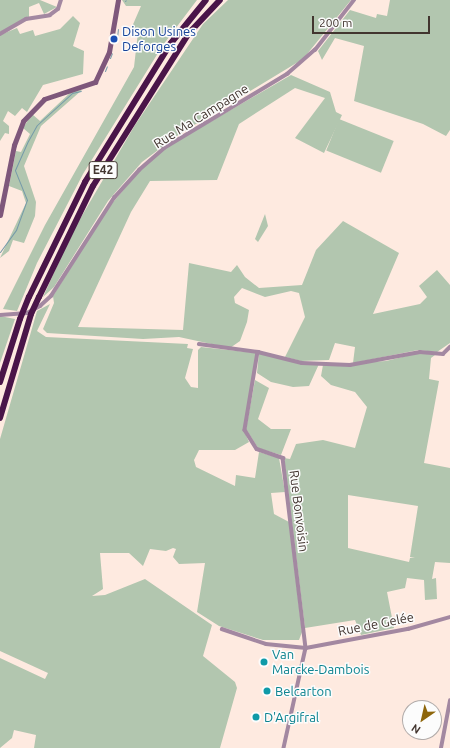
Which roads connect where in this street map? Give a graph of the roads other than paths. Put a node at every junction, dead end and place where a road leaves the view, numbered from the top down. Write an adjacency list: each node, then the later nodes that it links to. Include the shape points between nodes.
1 (61, 0): 6 (street, via 58,9 50,14 26,19)
2 (118, 0): 7 (street, via 109,52 95,82 44,99 23,121 14,145)
3 (206, 0): 12 (highway, E42, bridge, via 171,43 85,182 20,318)
4 (220, 0): 13 (highway, E42, bridge, via 189,33 93,186 31,314)
5 (354, 0): 8 (street, Rue Ma Campagne, via 315,50 287,74 164,148 139,170 114,198 46,301 27,313)
6 (0, 34)
7 (0, 215)
8 (0, 315)
9 (199, 344): 11 (street)
10 (450, 347): 11 (street, via 443,354 420,352 350,365 302,363)
11 (258, 352): 16 (street, Rue Bonvoisin, via 245,430 257,449 283,458)
12 (0, 382)
13 (0, 418)
14 (450, 617): 16 (street, Rue de Gelée, via 408,629)
15 (222, 628): 16 (street, Rue de Gelée, via 266,644)
16 (306, 648): 18 (street)
17 (450, 701): 19 (street)
18 (284, 748)
19 (441, 748)

